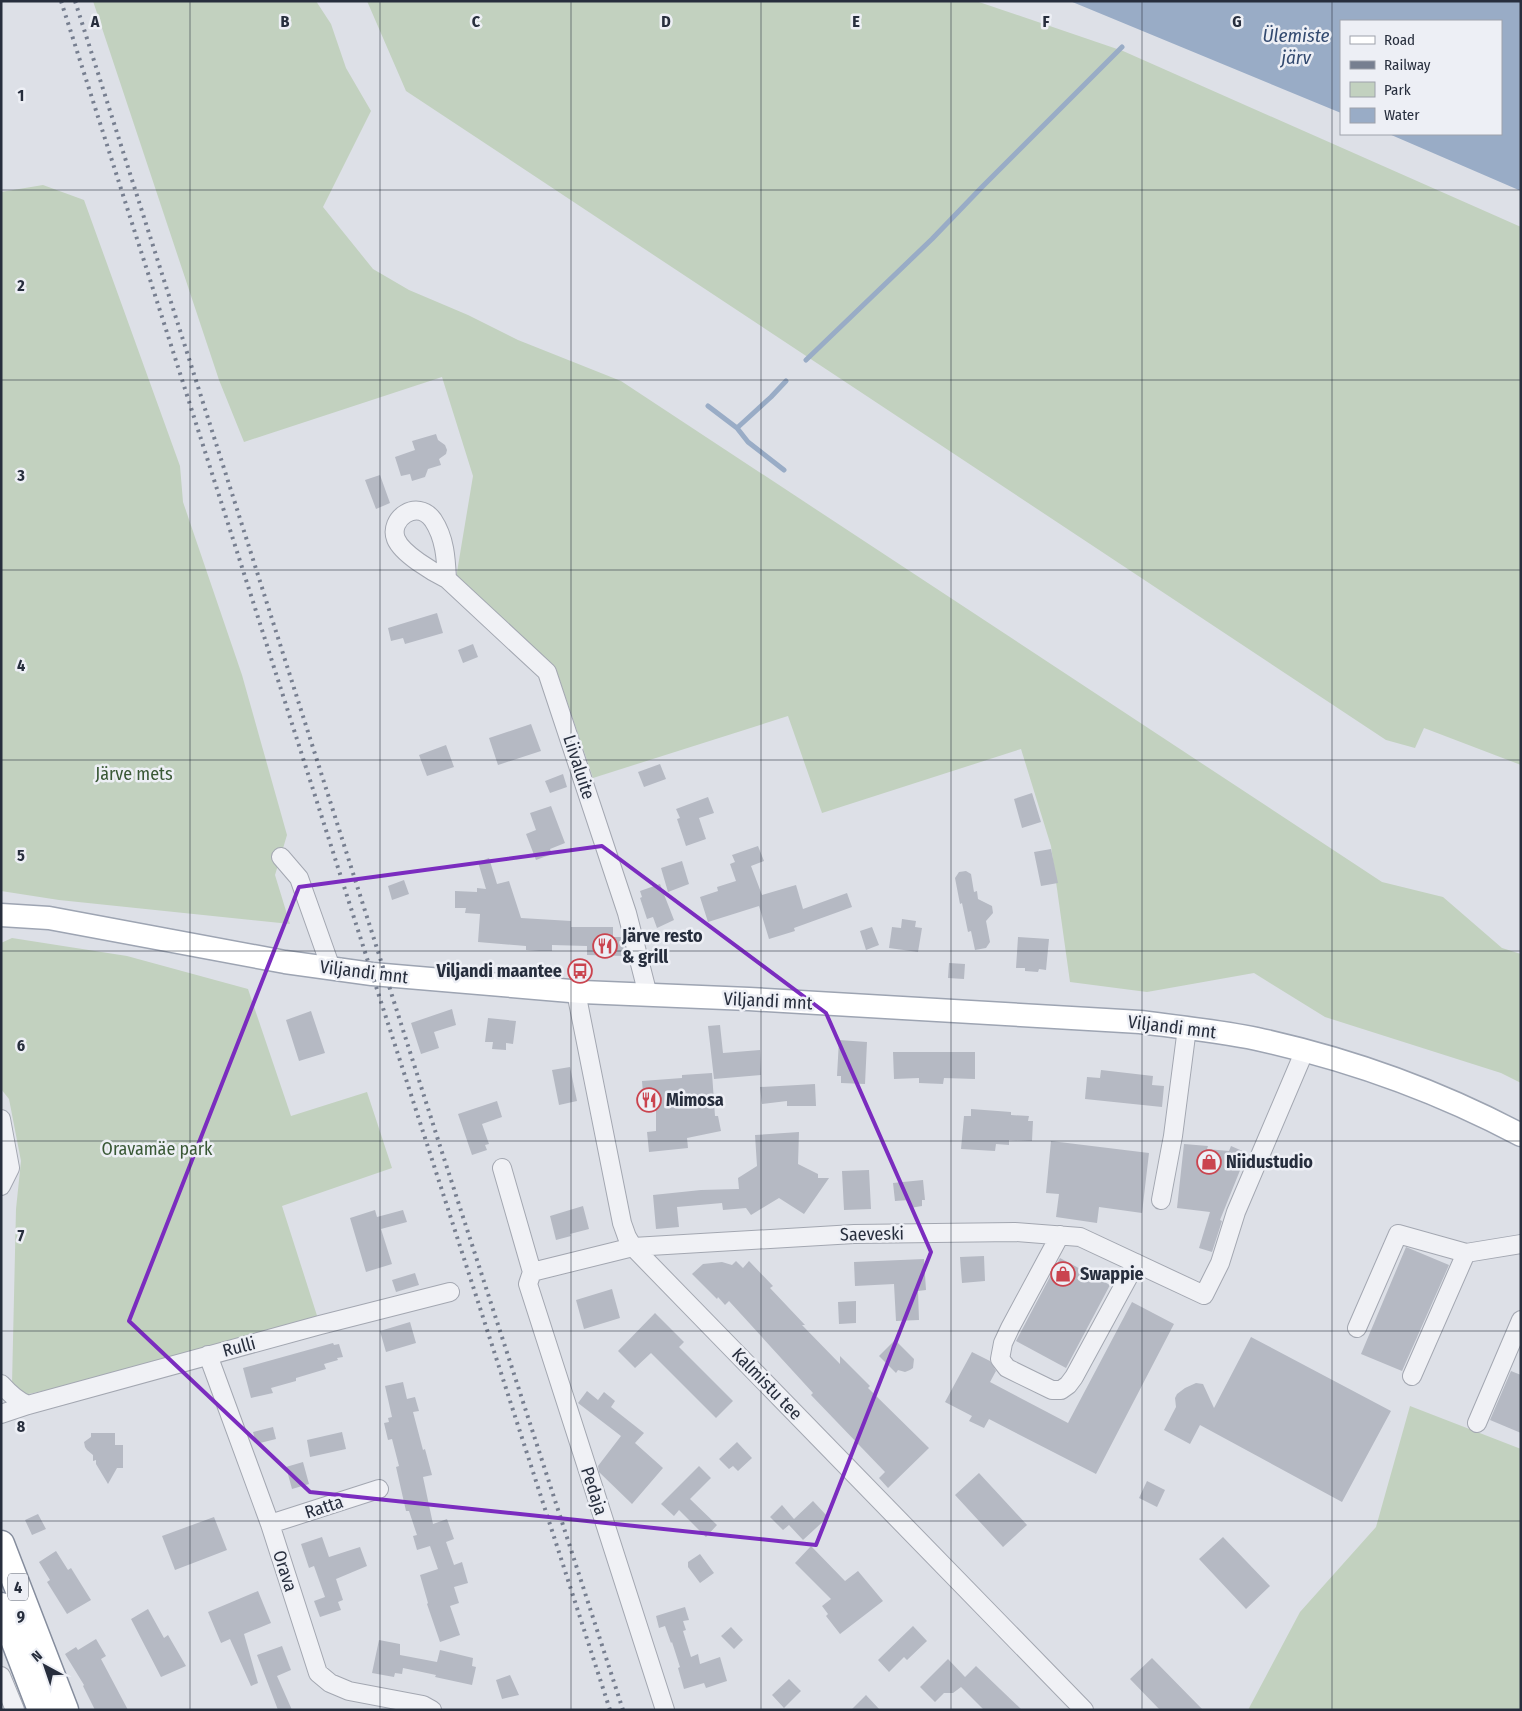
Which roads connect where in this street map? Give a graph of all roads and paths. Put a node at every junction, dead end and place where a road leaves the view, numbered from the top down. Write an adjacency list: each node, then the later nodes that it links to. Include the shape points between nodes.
1 (447, 579): 9 (street, Liivaluite, via 548,672 627,913)
2 (281, 857): 7 (street, via 299,878)
3 (1, 904): 5 (main road)
4 (1, 915): 5 (main road, Viljandi mnt)
5 (49, 918): 6 (main road); 7 (main road, Viljandi mnt)
6 (1, 929)
7 (331, 968): 8 (main road, Viljandi mnt)
8 (576, 992): 9 (main road, Viljandi mnt); 19 (street, Kalmistu tee, via 622,1223)
9 (648, 995): 10 (main road, Viljandi mnt, via 1140,1022)
10 (1187, 1028): 11 (main road, Viljandi mnt); 16 (street)
11 (1305, 1050): 13 (main road, Viljandi mnt, via 1396,1078); 21 (street, Saeveski, via 1236,1212 1220,1263 1204,1294)
12 (1, 1119): 15 (street, via 10,1168)
13 (1521, 1135)
14 (502, 1168): 22 (street, Pedaja)
15 (1, 1186)
16 (1161, 1200)
17 (1060, 1236): 19 (street, Saeveski, via 1015,1232 854,1234); 21 (street, Saeveski, via 1080,1237); 21 (street, via 1010,1328 1000,1359 1007,1368 1052,1390 1061,1390 1074,1377)
18 (1521, 1244): 20 (street)
19 (633, 1247): 22 (street, Saeveski); 43 (street, Kalmistu tee)
20 (1466, 1253): 25 (street, via 1398,1234); 27 (street)
21 (1136, 1263)
22 (532, 1272): 42 (street, Pedaja, via 528,1284)
23 (450, 1292): 26 (street, Rulli)
24 (1520, 1325): 31 (street)
25 (1357, 1328)
26 (208, 1355): 29 (street, Rulli); 33 (street, Orava)
27 (1412, 1376)
28 (1, 1384): 29 (street, via 7,1392)
29 (28, 1405): 30 (street, Rulli)
30 (1, 1414)
31 (1477, 1423)
32 (379, 1489): 33 (street, Ratta)
33 (270, 1524): 41 (street, Orava, via 318,1673 330,1683 350,1691 423,1705)
34 (1, 1544): 40 (highway, 4)
35 (1, 1606): 36 (highway, 4)
36 (7, 1641): 39 (highway, 4)
37 (1, 1676): 38 (street)
38 (15, 1710)
39 (41, 1710)
40 (65, 1710)
41 (432, 1710)
42 (665, 1710)
43 (1084, 1710)

